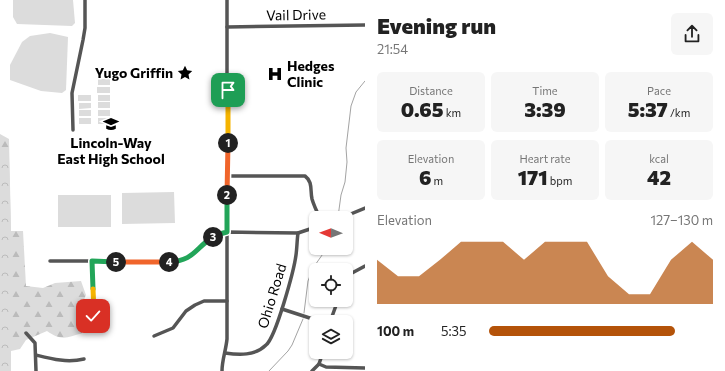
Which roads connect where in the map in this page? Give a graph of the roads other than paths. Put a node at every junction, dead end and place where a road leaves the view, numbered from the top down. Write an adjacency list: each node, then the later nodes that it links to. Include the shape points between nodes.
1 (86, 0): 5 (street, via 85,28 72,93)
2 (227, 0): 4 (street)
3 (365, 25): 4 (street, Vail Drive)
4 (227, 27): 6 (street)
5 (73, 130)
6 (228, 176): 8 (street, via 305,176 311,184 312,201); 11 (street)
7 (365, 208): 9 (street)
8 (317, 211)
9 (353, 213)
10 (309, 229): 12 (street)
11 (227, 232): 12 (street); 14 (street, via 207,240 192,256 176,262); 18 (street)
12 (298, 233): 19 (street, Ohio Road, via 296,256)
13 (50, 261): 14 (street)
14 (92, 261): 17 (street)
15 (365, 266): 16 (street)
16 (353, 272)
17 (93, 300): 17 (street, via 83,312 86,319 93,316)
18 (227, 301): 22 (street, via 204,301 195,305 186,311 173,328); 23 (street)
19 (282, 309): 20 (street); 23 (street, Ohio Road, via 268,344 259,351 236,355)
20 (309, 318)
21 (26, 333): 24 (street, via 35,343)
22 (154, 336)
23 (225, 353): 30 (street)
24 (36, 356): 25 (street, via 61,361); 29 (street)
25 (84, 359)
26 (321, 359): 27 (street)
27 (319, 364): 28 (street, via 326,367); 31 (street)
28 (365, 368)
29 (36, 371)
30 (222, 371)
31 (312, 371)

